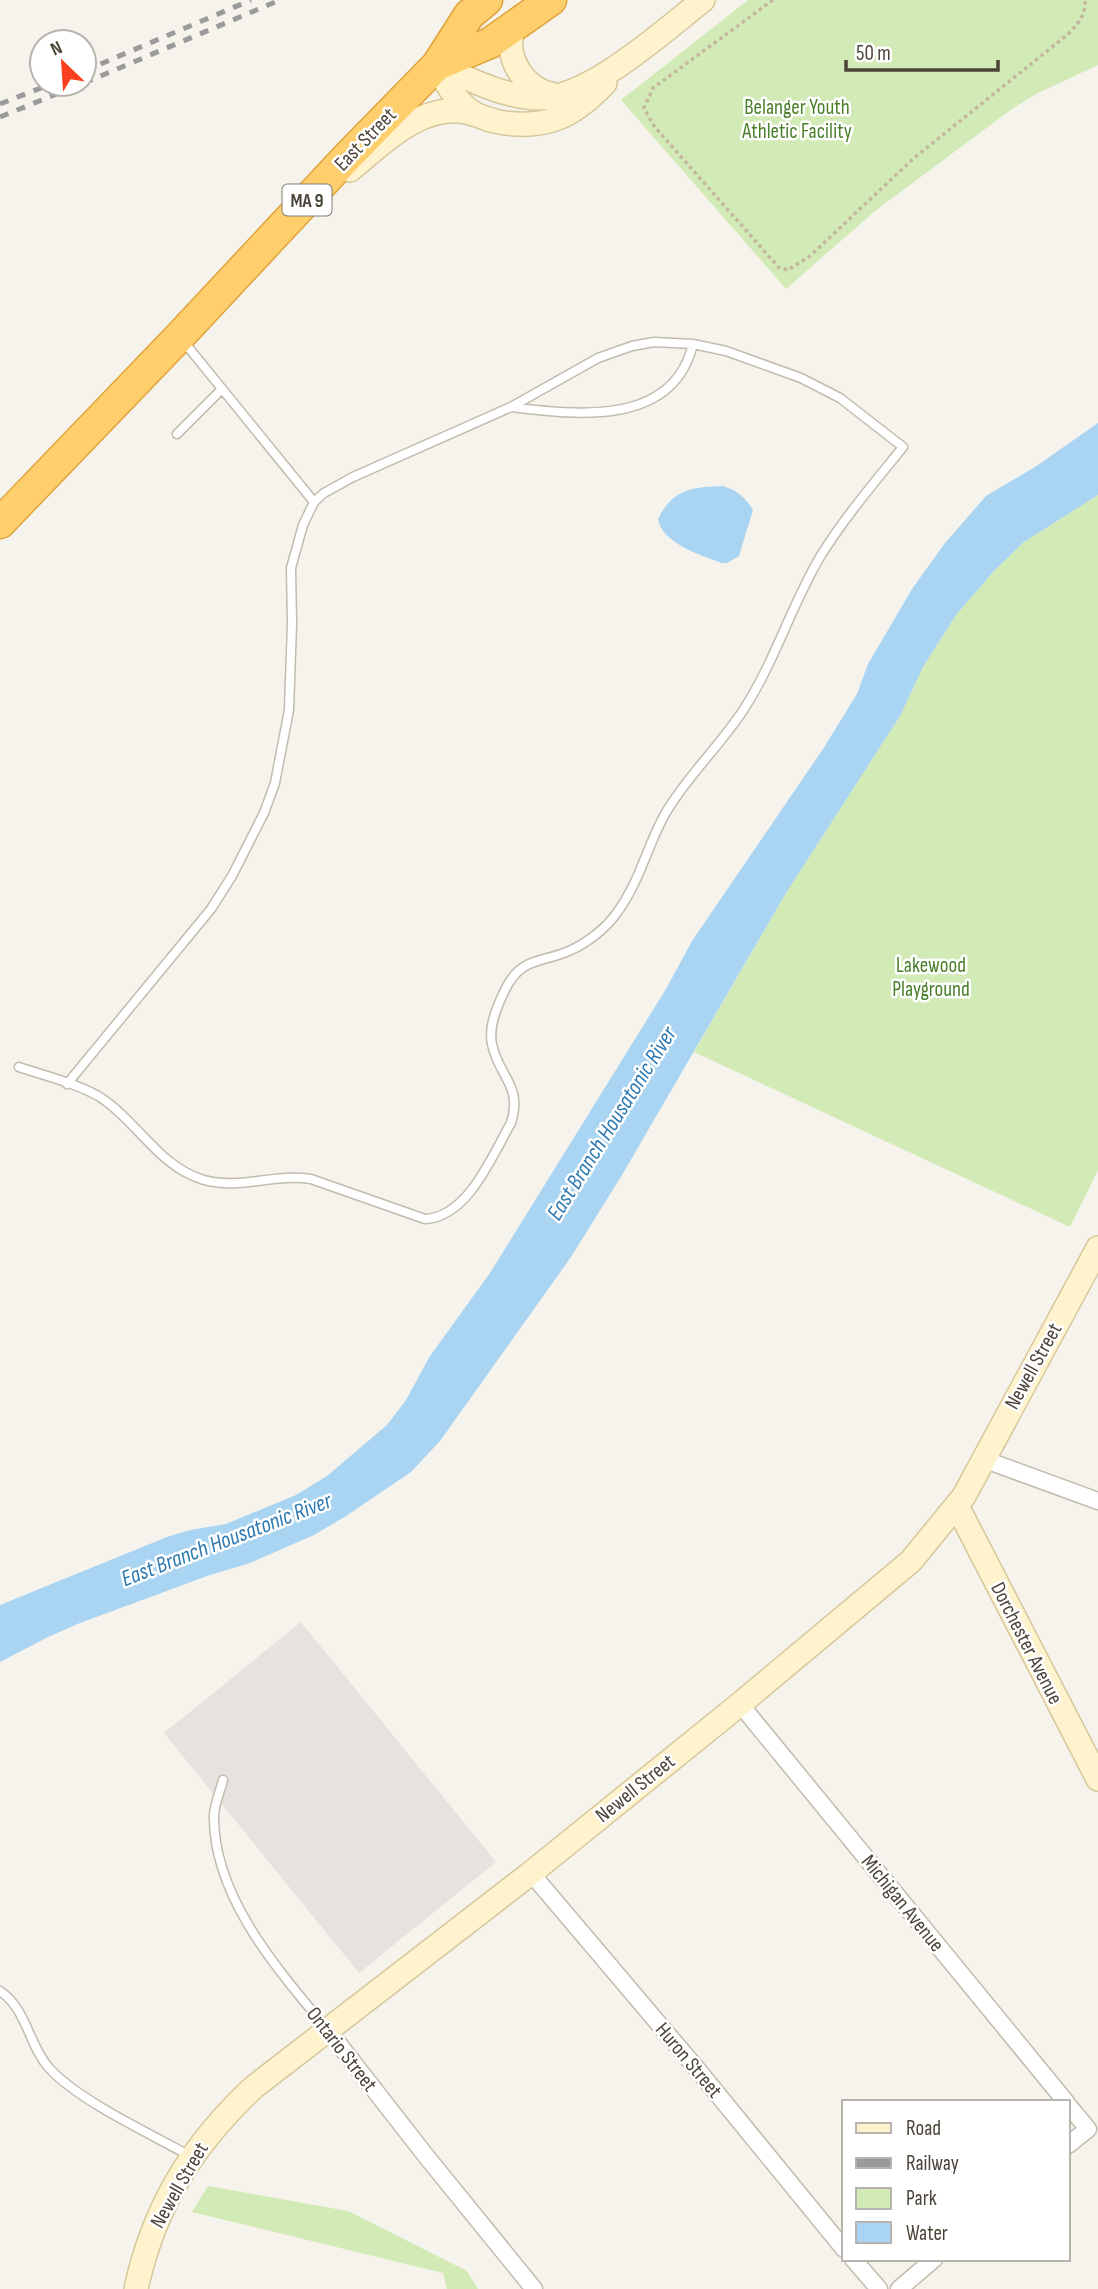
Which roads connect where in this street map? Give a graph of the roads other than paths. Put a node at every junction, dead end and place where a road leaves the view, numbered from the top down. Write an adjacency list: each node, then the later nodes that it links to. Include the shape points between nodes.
1 (487, 0): 6 (highway, MA 9, via 469,15)
2 (551, 0): 4 (highway, MA 9)
3 (703, 0): 5 (street)
4 (518, 22): 6 (highway, MA 9, via 490,43); 7 (street, via 511,45 520,74 541,92)
5 (629, 57): 7 (street); 8 (street, via 568,114 540,124)
6 (437, 65): 7 (street, via 513,94); 8 (street, via 464,107); 9 (highway, East Street / MA 9)
7 (561, 95)
8 (492, 120): 9 (street, via 456,111 413,122 328,187)
9 (262, 248): 10 (highway, East Street / MA 9)
10 (179, 337): 12 (lane); 16 (highway, East Street / MA 9)
11 (693, 344): 13 (lane, via 654,342 615,352); 13 (lane, via 675,383 634,407 602,413); 18 (lane, via 801,377 840,398 903,447 819,559 760,682 725,737 673,802 634,887 613,918 583,943 535,960 512,978 491,1033 494,1052 513,1090 515,1111 463,1201 444,1215 425,1219 311,1179 238,1183 204,1179 175,1167 98,1096)
12 (222, 389): 14 (lane); 15 (lane)
13 (511, 408): 15 (lane, via 353,477)
14 (177, 434)
15 (314, 502): 18 (lane, via 291,568 289,710 275,783 264,813 211,909)
16 (0, 523)
17 (19, 1067): 18 (lane)
18 (67, 1084)
19 (1096, 1256): 20 (street, Newell Street)
20 (983, 1459): 21 (street); 22 (street, Newell Street)
21 (1098, 1501)
22 (957, 1506): 23 (street, Newell Street, via 911,1561); 24 (street, Dorchester Avenue)
23 (740, 1704): 26 (street, Newell Street); 29 (street, Michigan Avenue)
24 (1098, 1779)
25 (223, 1780): 28 (lane, Ontario Street, via 214,1813 216,1850 237,1904 273,1963)
26 (531, 1873): 28 (street, Newell Street); 33 (street, Huron Street)
27 (0, 1991): 32 (lane, via 18,2007 34,2046 60,2078)
28 (327, 2029): 32 (street, Newell Street, via 226,2113); 37 (street, Ontario Street)
29 (1065, 2100)
30 (1070, 2107): 31 (street, Michigan Avenue, via 1088,2129)
31 (1070, 2144)
32 (192, 2157): 36 (street, Newell Street, via 149,2238)
33 (842, 2247)
34 (855, 2261): 38 (street)
35 (932, 2261): 39 (street)
36 (136, 2289)
37 (534, 2289)
38 (879, 2289)
39 (899, 2289)

